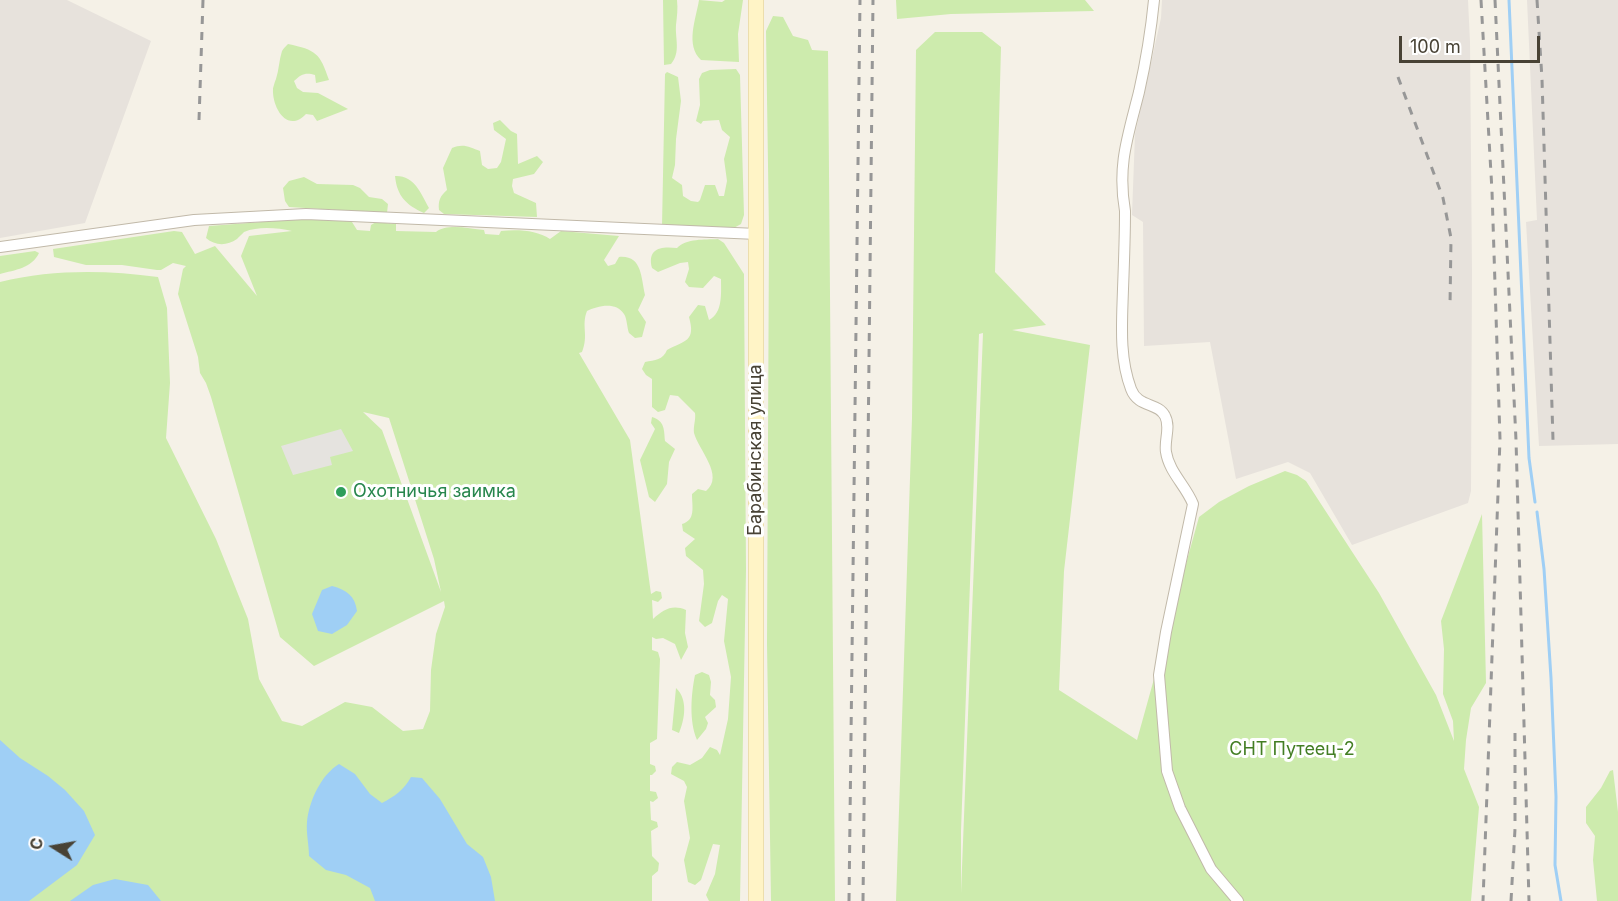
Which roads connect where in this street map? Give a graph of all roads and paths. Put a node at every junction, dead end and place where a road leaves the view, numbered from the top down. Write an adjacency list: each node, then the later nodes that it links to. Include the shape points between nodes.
1 (756, 0): 3 (main road, Барабинская улица)
2 (1154, 0): 6 (street, via 1149,44 1122,162 1123,359 1136,398 1164,413 1168,423 1166,452 1193,504 1159,675 1167,771 1180,808 1211,868)
3 (757, 234): 4 (street, via 306,213 194,220); 5 (main road, Барабинская улица)
4 (0, 246)
5 (756, 901)
6 (1238, 901)

